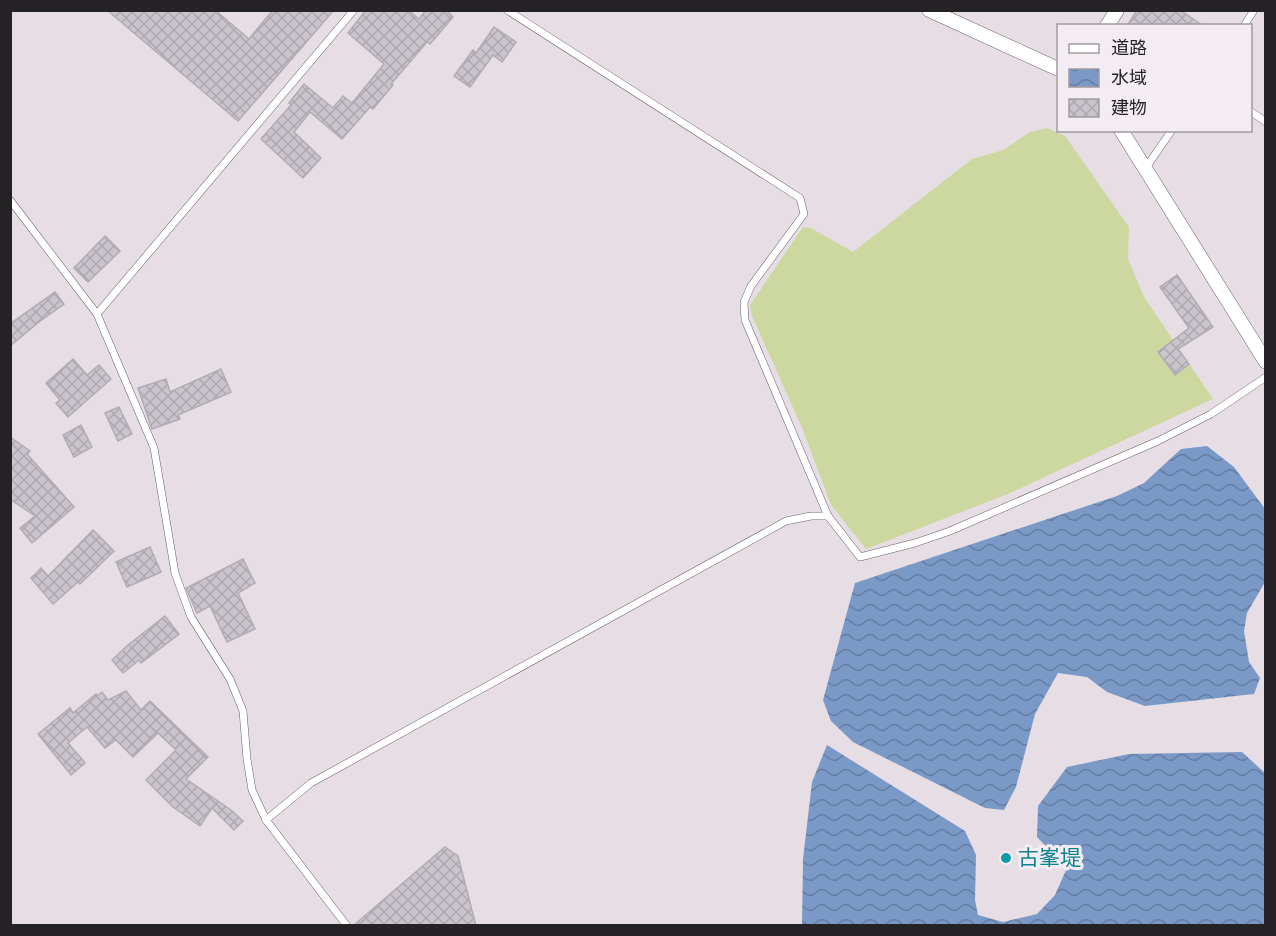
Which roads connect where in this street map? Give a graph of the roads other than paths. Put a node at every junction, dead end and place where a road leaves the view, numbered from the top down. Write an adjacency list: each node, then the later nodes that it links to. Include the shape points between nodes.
1 (354, 10): 15 (lane)
2 (507, 10): 18 (lane, via 800,198 804,214 751,286 744,302 745,320)
3 (929, 10): 8 (street)
4 (1117, 10): 6 (street)
5 (1254, 10): 7 (lane)
6 (1108, 24)
7 (1245, 24)
8 (1057, 68)
9 (1252, 112): 10 (lane)
10 (1266, 122)
11 (1122, 132): 13 (street)
12 (1171, 132): 13 (lane)
13 (1145, 169): 16 (street)
14 (10, 200): 15 (lane)
15 (98, 314): 19 (lane, via 154,448 175,573 191,617 230,679 243,711 252,790)
16 (1266, 362)
17 (1266, 377): 18 (lane, via 1211,414 1158,441 915,543 860,557)
18 (828, 516): 19 (lane, via 786,521 321,777)
19 (266, 820): 20 (lane)
20 (347, 926)

